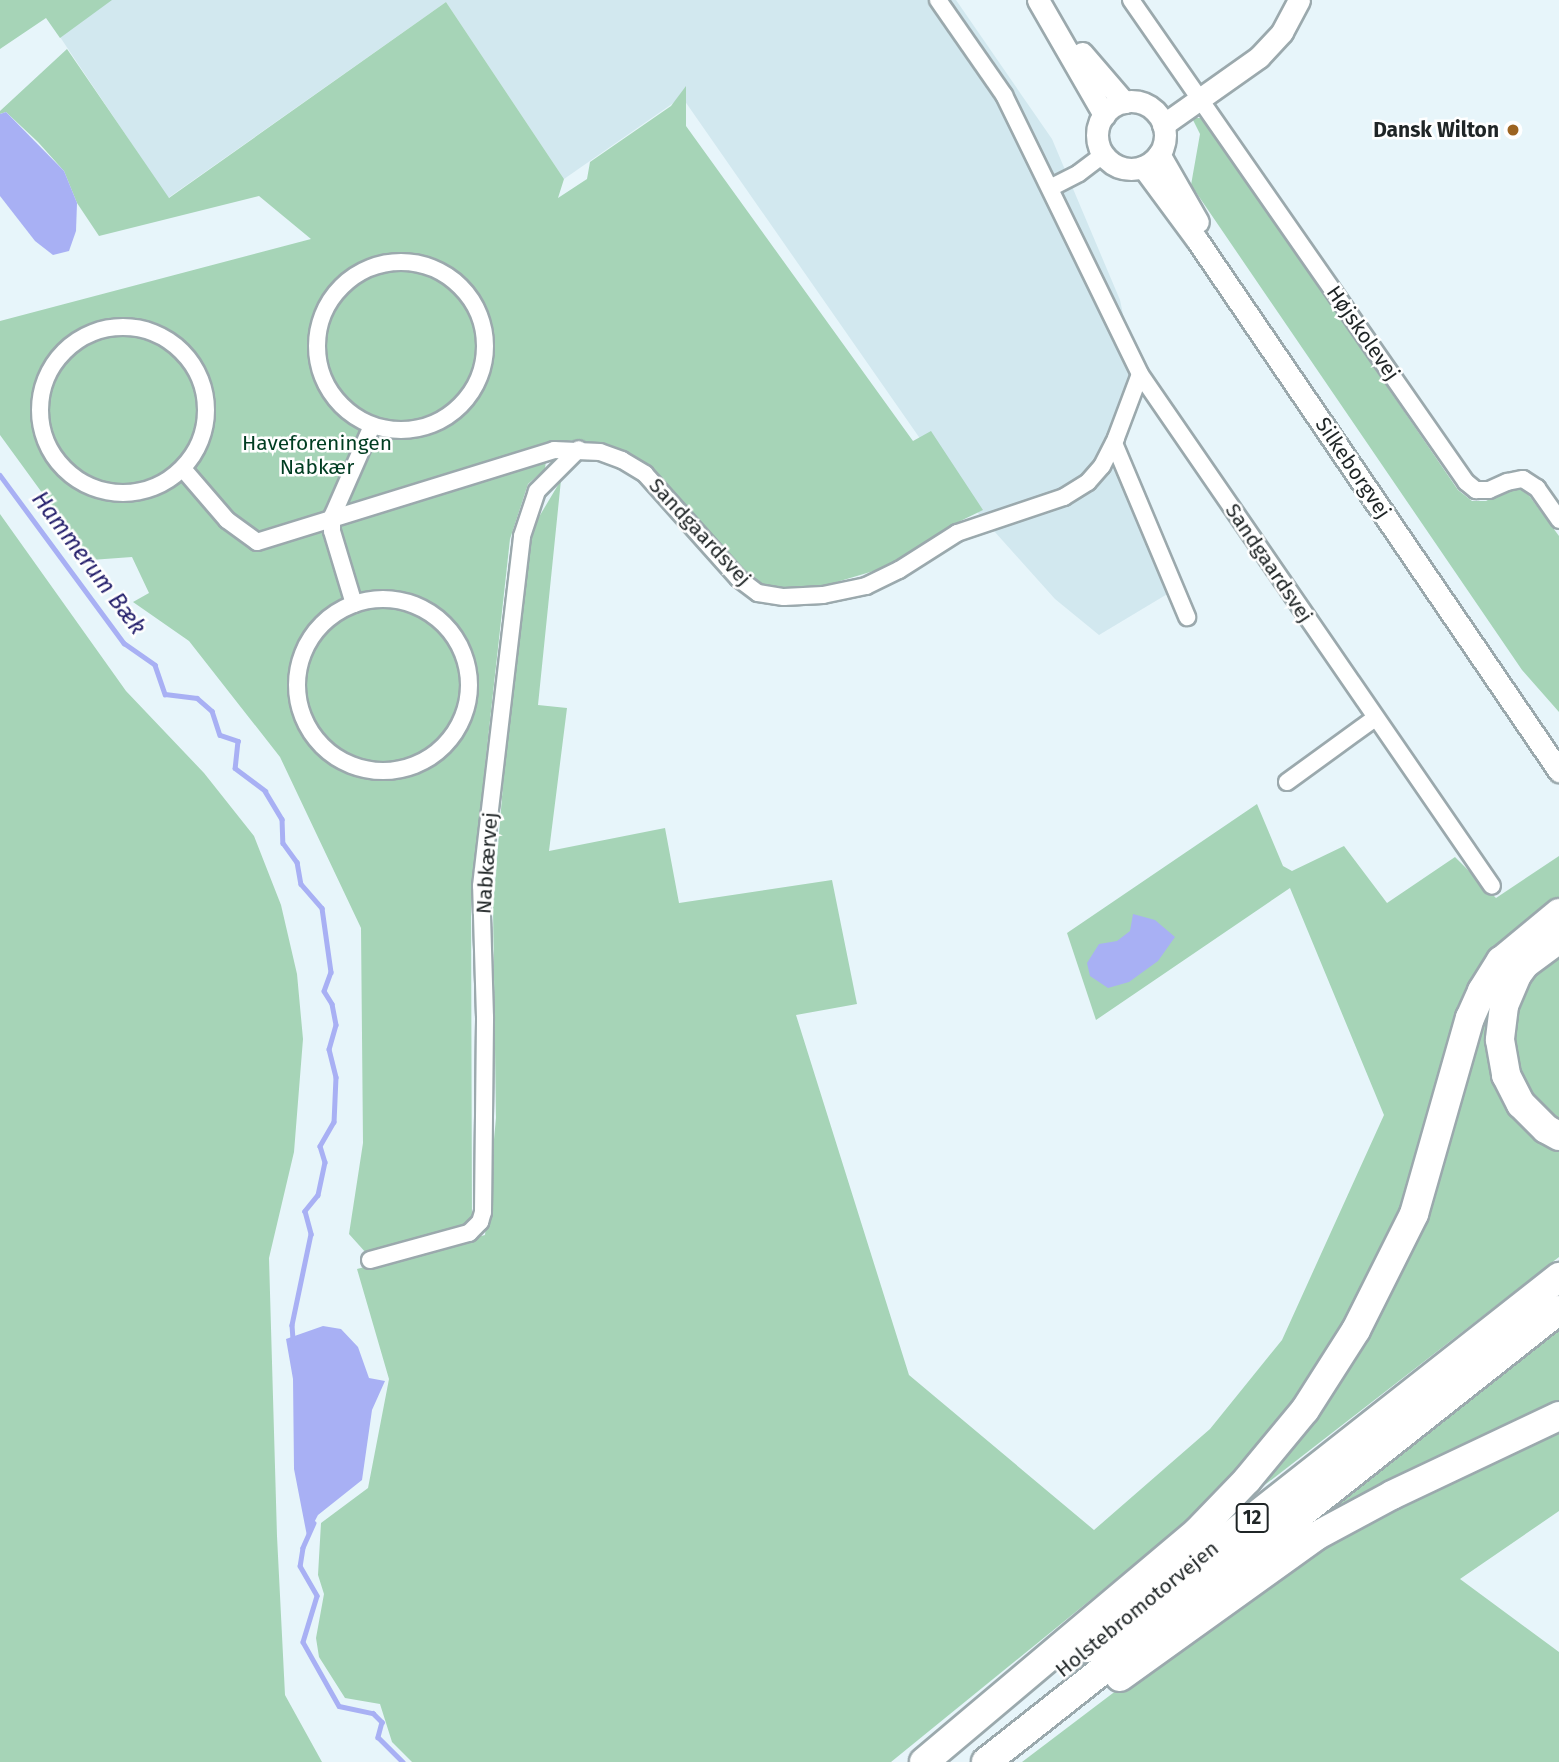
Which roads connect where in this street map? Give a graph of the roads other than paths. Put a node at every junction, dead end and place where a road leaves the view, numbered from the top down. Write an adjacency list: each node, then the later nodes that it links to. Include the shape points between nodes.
1 (938, 0): 12 (street, Sandgaardsvej, via 1004,95)
2 (1132, 0): 6 (street)
3 (1287, 0): 6 (main road, via 1273,25)
4 (1299, 0): 6 (main road, via 1282,32 1259,57)
5 (1040, 4): 7 (main road); 8 (main road)
6 (1197, 93): 9 (main road); 19 (street, Højskolevej, via 1466,482 1476,490 1489,490 1523,479 1537,488)
7 (1124, 102): 8 (main road); 9 (main road, via 1138,102)
8 (1104, 115): 10 (main road, via 1097,137)
9 (1160, 118): 11 (main road, via 1164,145)
10 (1103, 155): 11 (main road, via 1122,168); 12 (street)
11 (1151, 161): 23 (main road, Silkeborgvej); 24 (main road, Silkeborgvej, via 1197,240)
12 (1052, 187): 13 (street, Sandgaardsvej)
13 (1140, 374): 15 (street, Sandgaardsvej); 22 (street, Sandgaardsvej)
14 (372, 426): 14 (street, via 349,414 332,395 316,348 320,323 339,290 369,268 393,262 419,263 442,272 470,298 485,332 485,358 478,382 445,419 421,429 396,431); 18 (street)
15 (1114, 443): 16 (street, Sandgaardsvej, via 1088,482 1064,497 957,533 866,586 784,597 758,593 738,578 645,474 622,460); 21 (street)
16 (579, 449): 18 (street, Sandgaardsvej, via 554,450 385,505); 30 (street, Nabkærvej, via 537,491 522,536 481,886 483,1212 468,1233)
17 (184, 470): 17 (street, via 198,449 207,421 206,392 194,365 174,343 148,330 120,326 91,332 66,348 49,371 40,399 41,428 52,455 72,477 98,490 127,494 156,488); 18 (street, Sandgaardsvej, via 227,520 257,542)
18 (332, 517): 20 (street)
19 (1559, 520)
20 (354, 604): 20 (street, via 384,599 413,604 439,620 458,643 465,662 468,701 457,730 438,752 412,767 382,772 352,767 326,751 304,719 297,699 297,669 308,641 328,618)
21 (1187, 617)
22 (1375, 718): 25 (street); 26 (street, Sandgaardsvej)
23 (1559, 745)
24 (1559, 771)
25 (1287, 782)
26 (1492, 886)
27 (1559, 913): 34 (highway, via 1501,961 1482,991 1470,1018 1414,1214 1356,1330 1305,1410 1197,1532)
28 (1559, 939): 29 (highway, via 1517,975 1504,1006 1500,1040 1506,1075 1521,1104)
29 (1559, 1136)
30 (370, 1260)
31 (1559, 1277): 35 (highway, Holstebromotorvejen / 12)
32 (1559, 1310): 36 (highway, Holstebromotorvejen / 12)
33 (1559, 1416): 37 (highway, via 1392,1494 1316,1536)
34 (924, 1762)
35 (947, 1762)
36 (986, 1762)
37 (1005, 1762)

